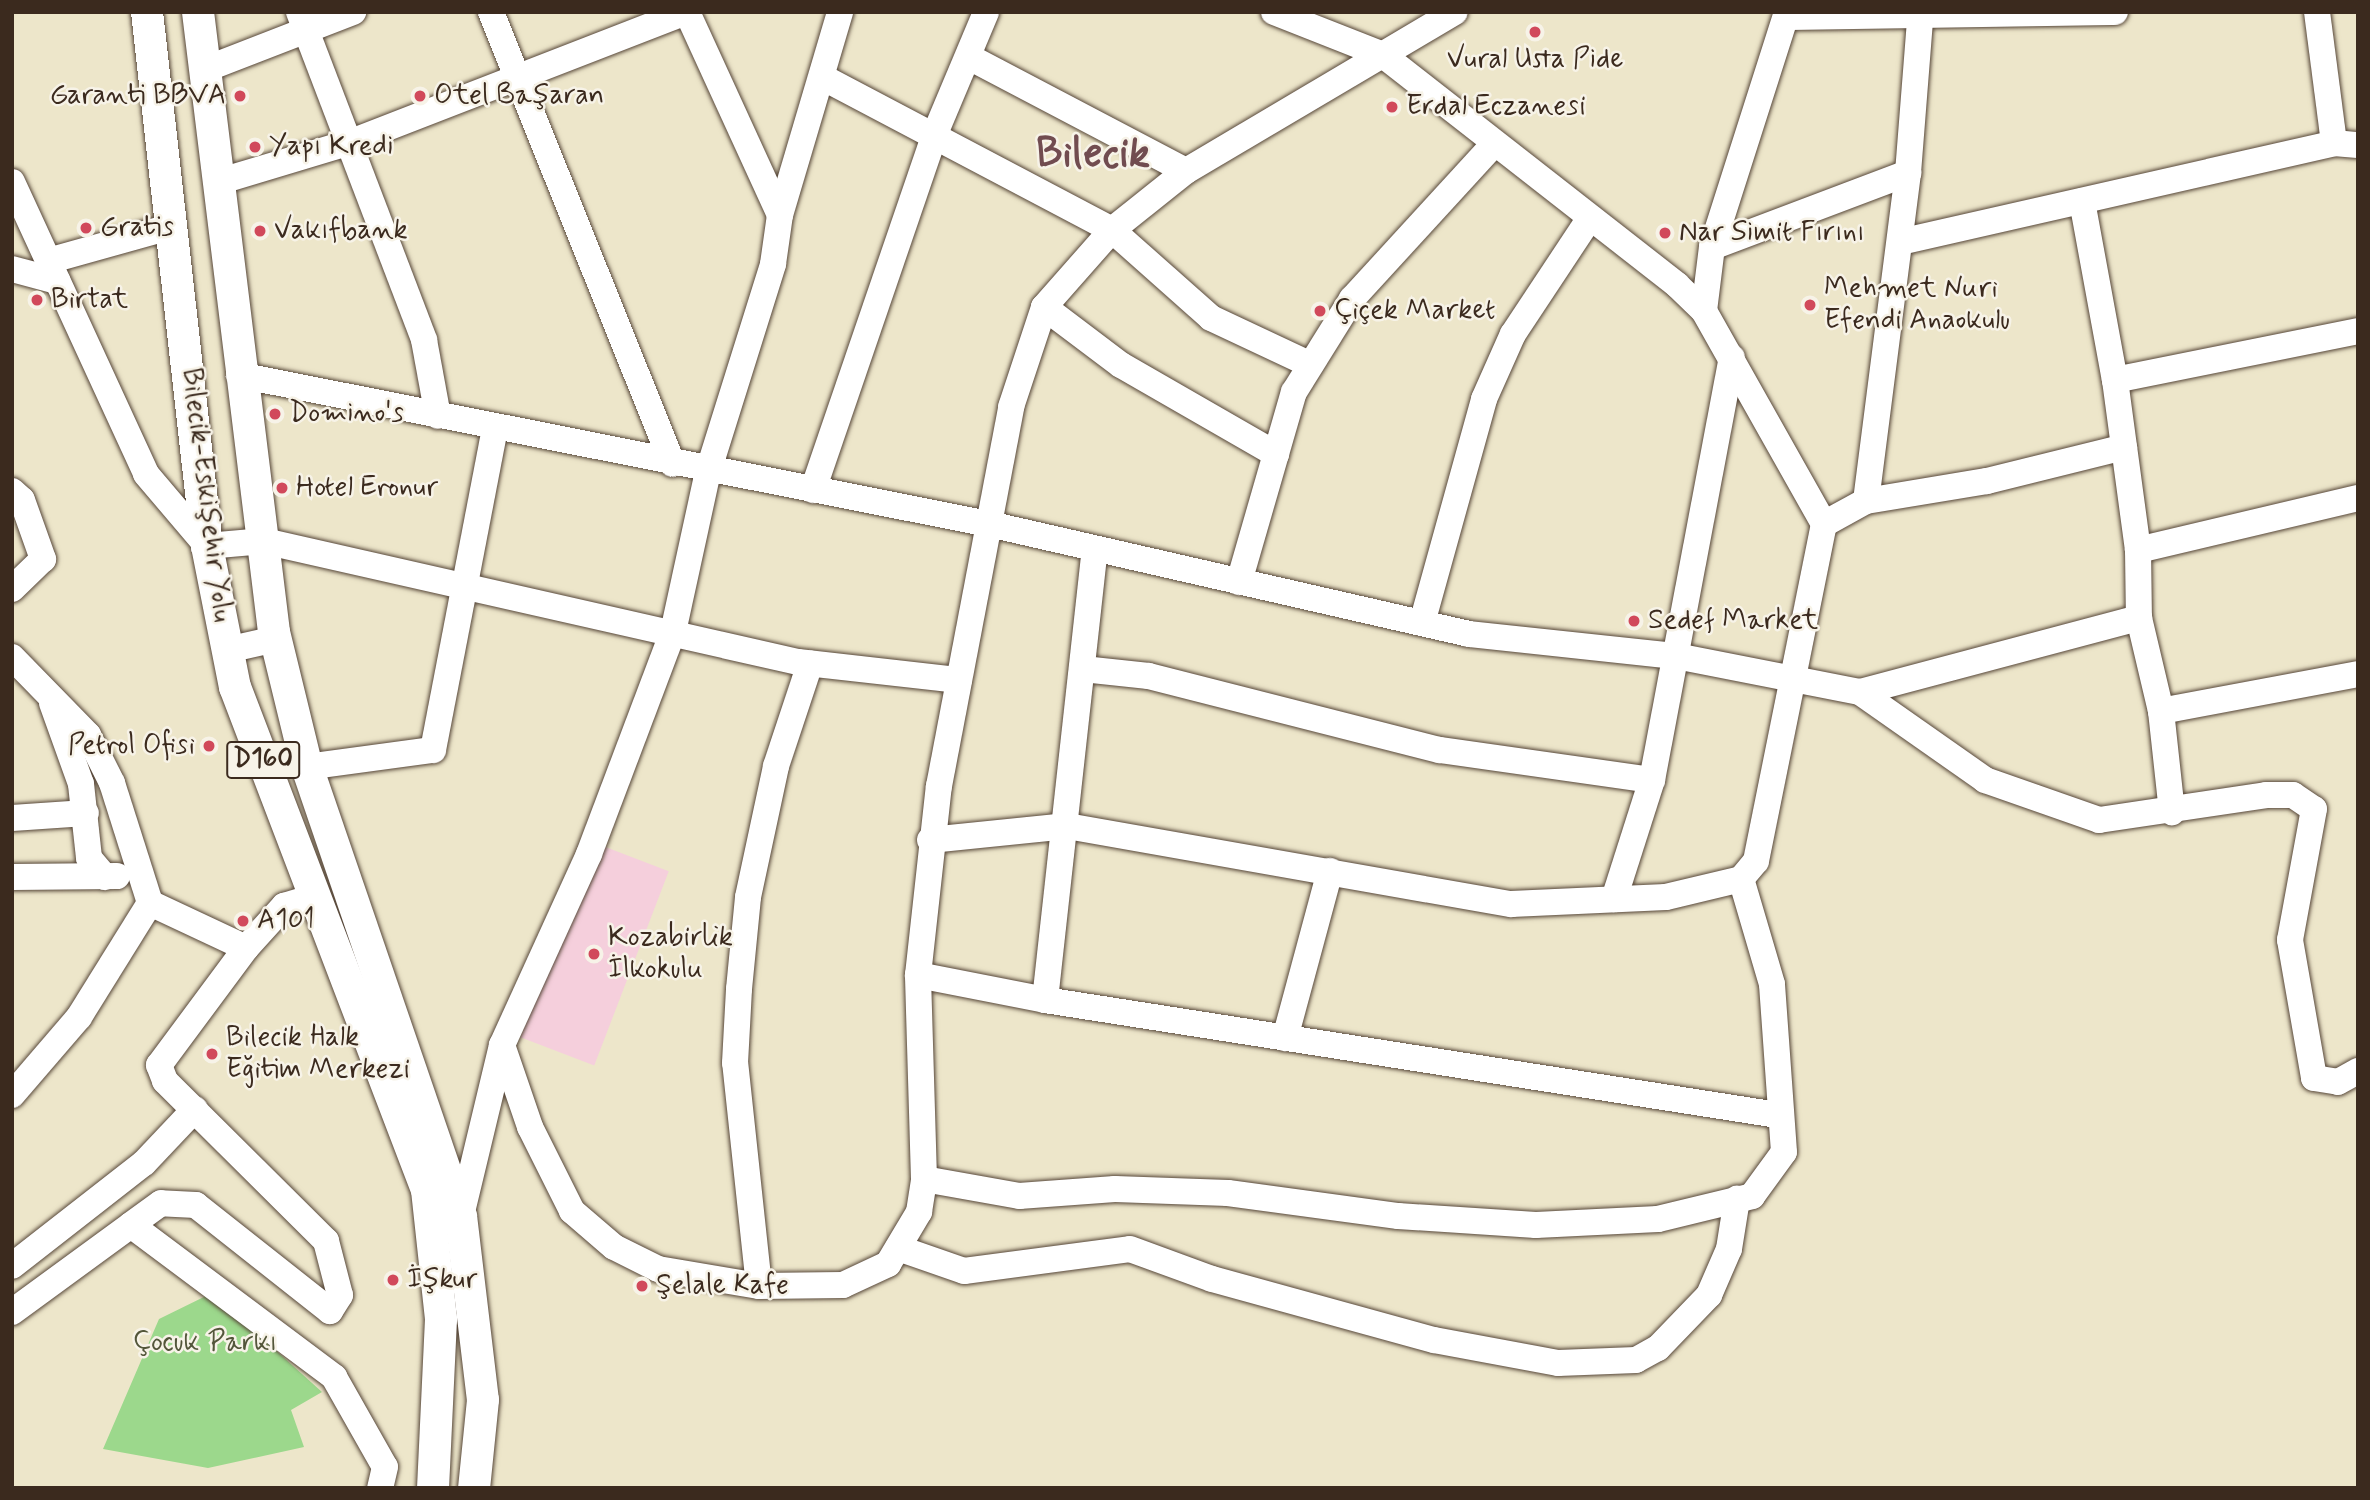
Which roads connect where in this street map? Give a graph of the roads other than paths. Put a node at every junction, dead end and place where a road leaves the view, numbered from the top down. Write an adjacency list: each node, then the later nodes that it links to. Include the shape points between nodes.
1 (147, 12): 32 (main road, Bilecik-Eskişehir Yolu / D160)
2 (198, 12): 18 (main road, Bilecik-Eskişehir Yolu / D160)
3 (353, 12): 15 (street)
4 (492, 12): 19 (street)
5 (686, 12): 19 (street); 30 (street)
6 (840, 12): 20 (street)
7 (986, 12): 17 (street)
8 (1274, 12): 16 (street)
9 (1455, 12): 16 (street)
10 (2115, 12): 13 (street)
11 (2317, 12): 23 (street)
12 (1786, 14): 14 (street); 35 (street)
13 (2083, 14): 14 (street)
14 (1920, 19): 26 (street)
15 (302, 21): 18 (street); 22 (street)
16 (1383, 55): 24 (street); 25 (street)
17 (969, 57): 21 (street); 25 (street)
18 (206, 69): 27 (main road, Bilecik-Eskişehir Yolu / D160)
19 (518, 74): 22 (street); 49 (street)
20 (822, 77): 21 (street); 30 (street)
21 (934, 136): 33 (street); 51 (street)
22 (351, 142): 27 (street); 45 (street, via 424,340)
23 (2346, 144): 29 (street)
24 (1493, 145): 31 (street); 42 (street, via 1352,299)
25 (1186, 171): 33 (street)
26 (1908, 173): 34 (street); 35 (street)
27 (221, 181): 43 (main road, Bilecik-Eskişehir Yolu / D160)
28 (12, 182): 37 (street)
29 (2082, 201): 34 (street); 44 (street)
30 (780, 215): 50 (street, via 773,264)
31 (1589, 219): 39 (street); 65 (street, via 1513,334 1484,399)
32 (173, 226): 37 (street); 58 (main road, Bilecik-Eskişehir Yolu / D160)
33 (1112, 230): 38 (street); 42 (street, via 1211,318)
34 (1900, 242): 54 (street)
35 (1712, 247): 39 (street)
36 (12, 269): 37 (street)
37 (52, 271): 58 (street, via 146,474)
38 (1044, 307): 48 (street, via 1121,365); 55 (street, via 1011,407)
39 (1704, 311): 41 (street)
40 (2358, 331): 44 (street)
41 (1732, 357): 56 (street); 69 (street)
42 (1311, 365): 48 (street, via 1294,392)
43 (239, 375): 45 (street); 57 (main road, Bilecik-Eskişehir Yolu / D160)
44 (2115, 380): 47 (street)
45 (439, 416): 46 (street)
46 (495, 428): 49 (street); 62 (street)
47 (2124, 447): 54 (street, via 1987,481); 60 (street)
48 (1276, 454): 61 (street)
49 (673, 464): 50 (street)
50 (708, 471): 51 (street); 66 (street)
51 (813, 490): 55 (street)
52 (12, 491): 63 (street, via 22,500 43,559)
53 (2358, 498): 60 (street)
54 (1866, 500): 56 (street)
55 (989, 524): 59 (street); 74 (street)
56 (1824, 524): 75 (street)
57 (264, 541): 58 (street); 62 (street); 67 (main road, Bilecik-Eskişehir Yolu / D160)
58 (207, 546): 68 (main road, Bilecik-Eskişehir Yolu / D160)
59 (1095, 549): 61 (street); 72 (street)
60 (2138, 550): 64 (street)
61 (1239, 582): 65 (street)
62 (468, 584): 66 (street); 79 (street, via 433,750)
63 (12, 589)
64 (2139, 618): 76 (street); 78 (street)
65 (1422, 624): 69 (street)
66 (673, 632): 71 (street); 98 (street, via 589,854)
67 (276, 639): 68 (street); 79 (main road, Bilecik-Eskişehir Yolu / D160)
68 (227, 650): 91 (main road, Bilecik-Eskişehir Yolu / D160, via 235,687)
69 (1676, 656): 75 (street); 80 (street)
70 (12, 657): 77 (street)
71 (810, 664): 74 (street); 109 (street, via 776,766 748,897 739,989 735,1063)
72 (1083, 669): 80 (street, via 1149,676 1440,750); 84 (street)
73 (2358, 674): 78 (street)
74 (959, 680): 85 (street)
75 (1790, 680): 76 (street); 90 (street, via 1756,860)
76 (1860, 692): 81 (street, via 1985,780 2099,820)
77 (52, 704): 82 (street); 87 (street, via 88,735 112,783)
78 (2161, 711): 81 (street)
79 (307, 767): 105 (main road, Bilecik-Eskişehir Yolu / D160)
80 (1652, 780): 92 (street)
81 (2172, 812): 99 (street, via 2266,795 2293,795 2314,809 2292,910 2293,954 2314,1078 2338,1082)
82 (86, 813): 83 (street); 89 (street, via 89,858)
83 (12, 818)
84 (1067, 826): 85 (street); 86 (street); 96 (street)
85 (930, 840): 95 (street)
86 (1330, 871): 92 (street, via 1511,904); 97 (street)
87 (139, 874): 89 (street); 93 (street)
88 (12, 877): 89 (street)
89 (105, 877)
90 (1741, 879): 92 (street, via 1666,897); 102 (street, via 1772,984)
91 (316, 896): 94 (street, via 284,906); 112 (main road, Bilecik-Eskişehir Yolu / D160, via 427,1190 441,1319)
92 (1614, 900)
93 (150, 903): 94 (street); 100 (street, via 79,1017)
94 (246, 948): 101 (street, via 159,1065 165,1082)
95 (918, 975): 96 (street); 103 (street)
96 (1045, 1000): 97 (street)
97 (1285, 1038): 102 (street)
98 (502, 1045): 105 (street); 109 (street, via 530,1127 572,1211 614,1247 658,1269)
99 (2358, 1071)
100 (17, 1086)
101 (195, 1109): 106 (street, via 326,1241 340,1295 330,1311 196,1205 161,1203); 108 (street, via 144,1163)
102 (1778, 1115): 104 (street, via 1784,1152 1768,1182)
103 (924, 1179): 104 (street, via 1020,1196 1115,1189 1228,1193 1398,1216 1535,1225 1658,1219); 107 (street, via 919,1212)
104 (1737, 1199): 107 (street, via 1729,1249 1709,1295 1658,1348 1636,1360 1558,1363 1434,1340 1212,1279 1130,1249 964,1271)
105 (461, 1216): 113 (main road, Bilecik-Eskişehir Yolu / D160, via 483,1400)
106 (131, 1225): 110 (street); 111 (street, via 334,1377)
107 (898, 1248): 109 (street, via 888,1265 843,1285)
108 (12, 1266)
109 (759, 1286)
110 (12, 1312)
111 (383, 1478)
112 (432, 1488)
113 (474, 1488)

